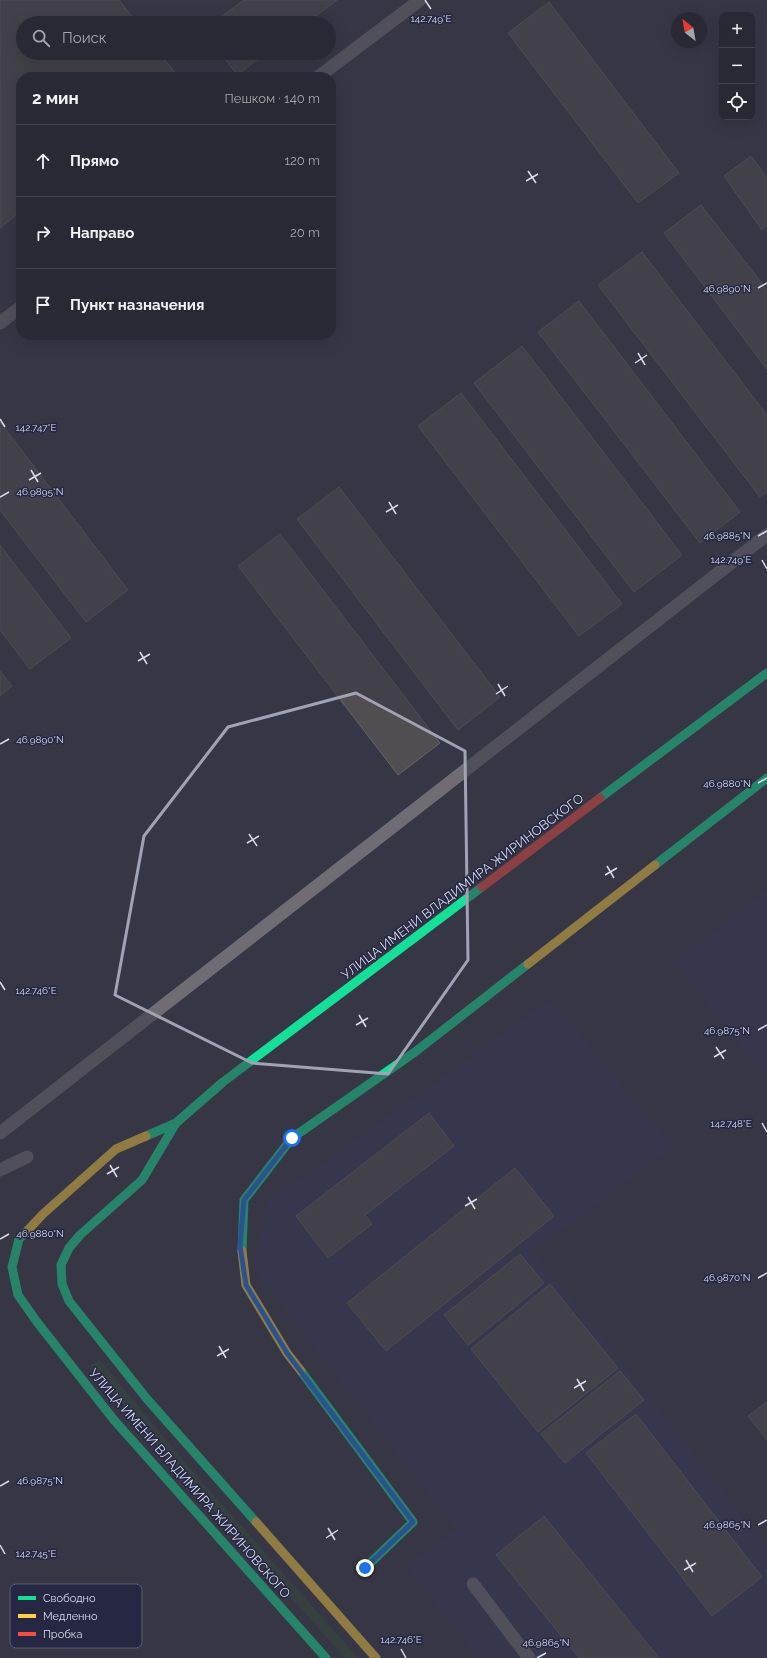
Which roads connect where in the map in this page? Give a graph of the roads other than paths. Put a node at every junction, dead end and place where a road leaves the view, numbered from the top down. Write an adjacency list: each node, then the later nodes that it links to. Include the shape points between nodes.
1 (420, 0): 2 (lane)
2 (325, 72)
3 (16, 311): 4 (lane)
4 (0, 323)
5 (767, 535): 9 (lane)
6 (767, 673): 8 (main road, УЛИЦА ИМЕНИ ВЛАДИМИРА ЖИРИНОВСКОГО, via 223,1082)
7 (767, 778): 12 (main road, via 415,1052 292,1138 244,1200 240,1245 246,1285 287,1353 413,1522)
8 (176, 1123): 14 (main road, УЛИЦА ИМЕНИ ВЛАДИМИРА ЖИРИНОВСКОГО, via 116,1149 24,1234 12,1267 18,1295 114,1420); 15 (main road, УЛИЦА ИМЕНИ ВЛАДИМИРА ЖИРИНОВСКОГО, via 142,1180 80,1235 69,1248 61,1265 62,1284 69,1301 147,1399)
9 (0, 1133)
10 (27, 1157): 11 (lane)
11 (0, 1170)
12 (365, 1568)
13 (473, 1584): 16 (lane)
14 (326, 1658)
15 (376, 1658)
16 (529, 1658)

